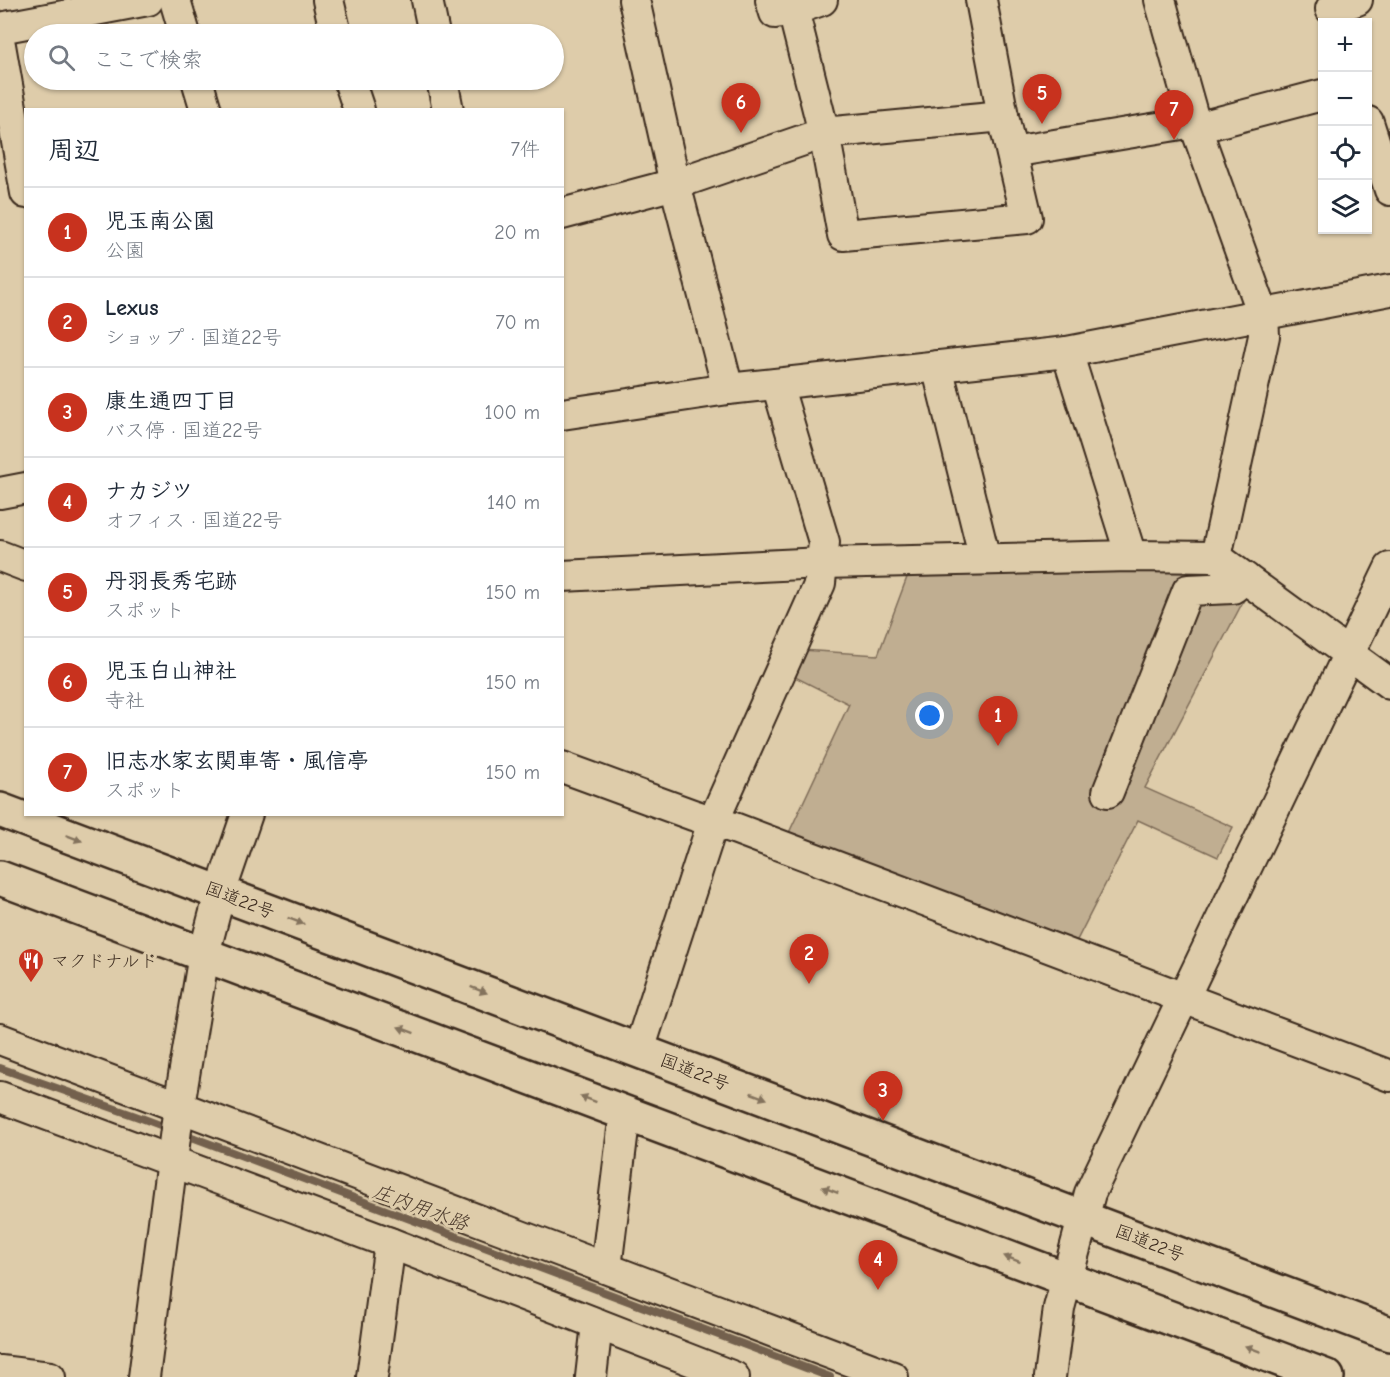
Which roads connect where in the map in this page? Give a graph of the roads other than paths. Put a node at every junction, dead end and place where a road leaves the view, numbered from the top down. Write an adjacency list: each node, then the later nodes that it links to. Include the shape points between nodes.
1 (148, 0): 10 (street)
2 (175, 0): 11 (street)
3 (328, 0): 12 (street)
4 (427, 0): 13 (street)
5 (634, 0): 29 (street)
6 (822, 0): 9 (street)
7 (981, 0): 23 (street)
8 (1160, 0): 24 (street)
9 (782, 5): 26 (street)
10 (54, 9): 14 (street)
11 (182, 24)
12 (334, 24)
13 (432, 24)
14 (0, 28)
15 (0, 45): 28 (street)
16 (200, 90): 20 (street)
17 (352, 90): 21 (street)
18 (444, 90): 22 (street)
19 (1318, 96): 24 (street)
20 (205, 108)
21 (358, 108)
22 (448, 108)
23 (1003, 116): 26 (street); 27 (street)
24 (1195, 125): 27 (street); 33 (street)
25 (1369, 126): 30 (street)
26 (824, 133): 27 (street, via 843,235 1027,218); 29 (street)
27 (1012, 152)
28 (24, 182)
29 (675, 184): 31 (street); 37 (street)
30 (1390, 190)
31 (564, 213)
32 (1390, 290): 33 (street)
33 (1263, 314): 34 (street); 43 (street, via 1263,336)
34 (1067, 352): 35 (street); 42 (street)
35 (937, 366): 36 (street); 44 (street)
36 (777, 384): 37 (street); 45 (street, via 824,543)
37 (728, 389): 38 (street)
38 (564, 414)
39 (24, 488): 40 (street)
40 (0, 493)
41 (0, 556): 46 (street)
42 (1131, 556): 43 (street); 44 (street)
43 (1216, 557): 49 (street)
44 (985, 559): 45 (street)
45 (822, 563): 48 (street); 56 (street, via 820,583)
46 (24, 565)
47 (1390, 568): 50 (street)
48 (564, 576)
49 (1245, 578): 50 (street); 53 (street, via 1233,588 1188,590)
50 (1348, 656): 51 (street); 60 (street)
51 (1390, 684)
52 (564, 767): 56 (street)
53 (1108, 792)
54 (0, 810): 58 (highway, 国道22号, one-way to 58)
55 (246, 816): 58 (street)
56 (713, 822): 60 (street); 62 (street)
57 (0, 878): 59 (highway)
58 (220, 893): 59 (street); 62 (highway, 国道22号, one-way to 62)
59 (204, 954): 65 (street); 66 (highway, one-way to 59)
60 (1183, 999): 63 (street); 68 (street, via 1090,1193)
61 (0, 1039): 65 (street)
62 (639, 1050): 68 (highway, 国道22号, one-way to 68)
63 (1390, 1076)
64 (0, 1097): 67 (street)
65 (178, 1113): 67 (street); 70 (street)
66 (625, 1113): 70 (street); 71 (highway, one-way to 66)
67 (172, 1156): 69 (street); 76 (street)
68 (1083, 1218): 71 (street); 73 (highway, 国道22号)
69 (390, 1243): 72 (street); 77 (street)
70 (606, 1269): 80 (street)
71 (1067, 1279): 81 (street); 82 (highway, one-way to 71)
72 (597, 1324): 78 (street); 79 (street)
73 (1390, 1334)
74 (0, 1371): 75 (street)
75 (50, 1377)
76 (144, 1377)
77 (372, 1377)
78 (591, 1377)
79 (734, 1377)
80 (893, 1377)
81 (1050, 1377)
82 (1327, 1377)

